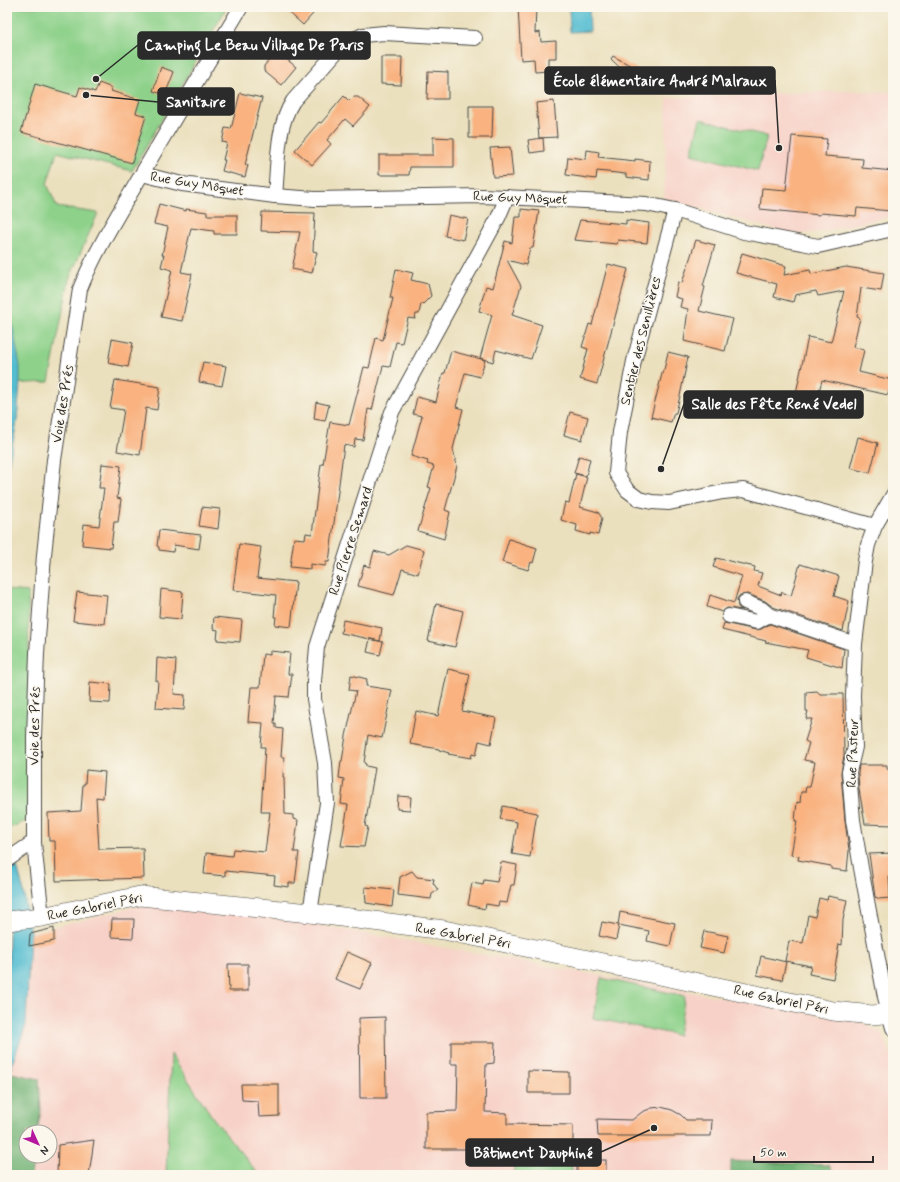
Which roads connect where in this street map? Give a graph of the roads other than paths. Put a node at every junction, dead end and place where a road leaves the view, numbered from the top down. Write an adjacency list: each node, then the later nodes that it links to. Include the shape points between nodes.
1 (241, 7): 3 (street, Voie des Prés)
2 (475, 38): 4 (street, via 384,33 364,35 338,50 287,110 283,123)
3 (142, 174): 4 (street, Rue Guy Môquet, via 182,184); 14 (street, Voie des Prés, via 80,288 54,460 44,556 37,653)
4 (276, 196): 5 (street, Rue Guy Môquet, via 315,199)
5 (507, 197): 6 (street, Rue Guy Môquet, via 646,204); 16 (street, Rue Pierre Semard, via 392,412 317,647 314,699 325,763 327,803)
6 (675, 210): 7 (street, Rue Guy Môquet, via 744,232 818,246); 9 (street, Sentier des Senillières, via 634,361 620,432 616,472 626,490 639,499 669,503 743,490)
7 (893, 229)
8 (893, 495): 9 (street, Rue Pasteur)
9 (875, 526): 13 (street, Rue Pasteur, via 865,561)
10 (745, 602): 11 (street)
11 (770, 615): 12 (street, via 757,622); 13 (street)
12 (729, 616)
13 (855, 644): 19 (street, Rue Pasteur, via 855,747 849,772 853,820 885,997)
14 (32, 844): 15 (street); 17 (street, Voie des Prés)
15 (7, 860)
16 (310, 913): 17 (main road, Rue Gabriel Péri, via 140,896); 19 (main road, Rue Gabriel Péri, via 444,930 833,1011)
17 (38, 917): 18 (main road, Rue Gabriel Péri)
18 (7, 921)
19 (892, 1018)

